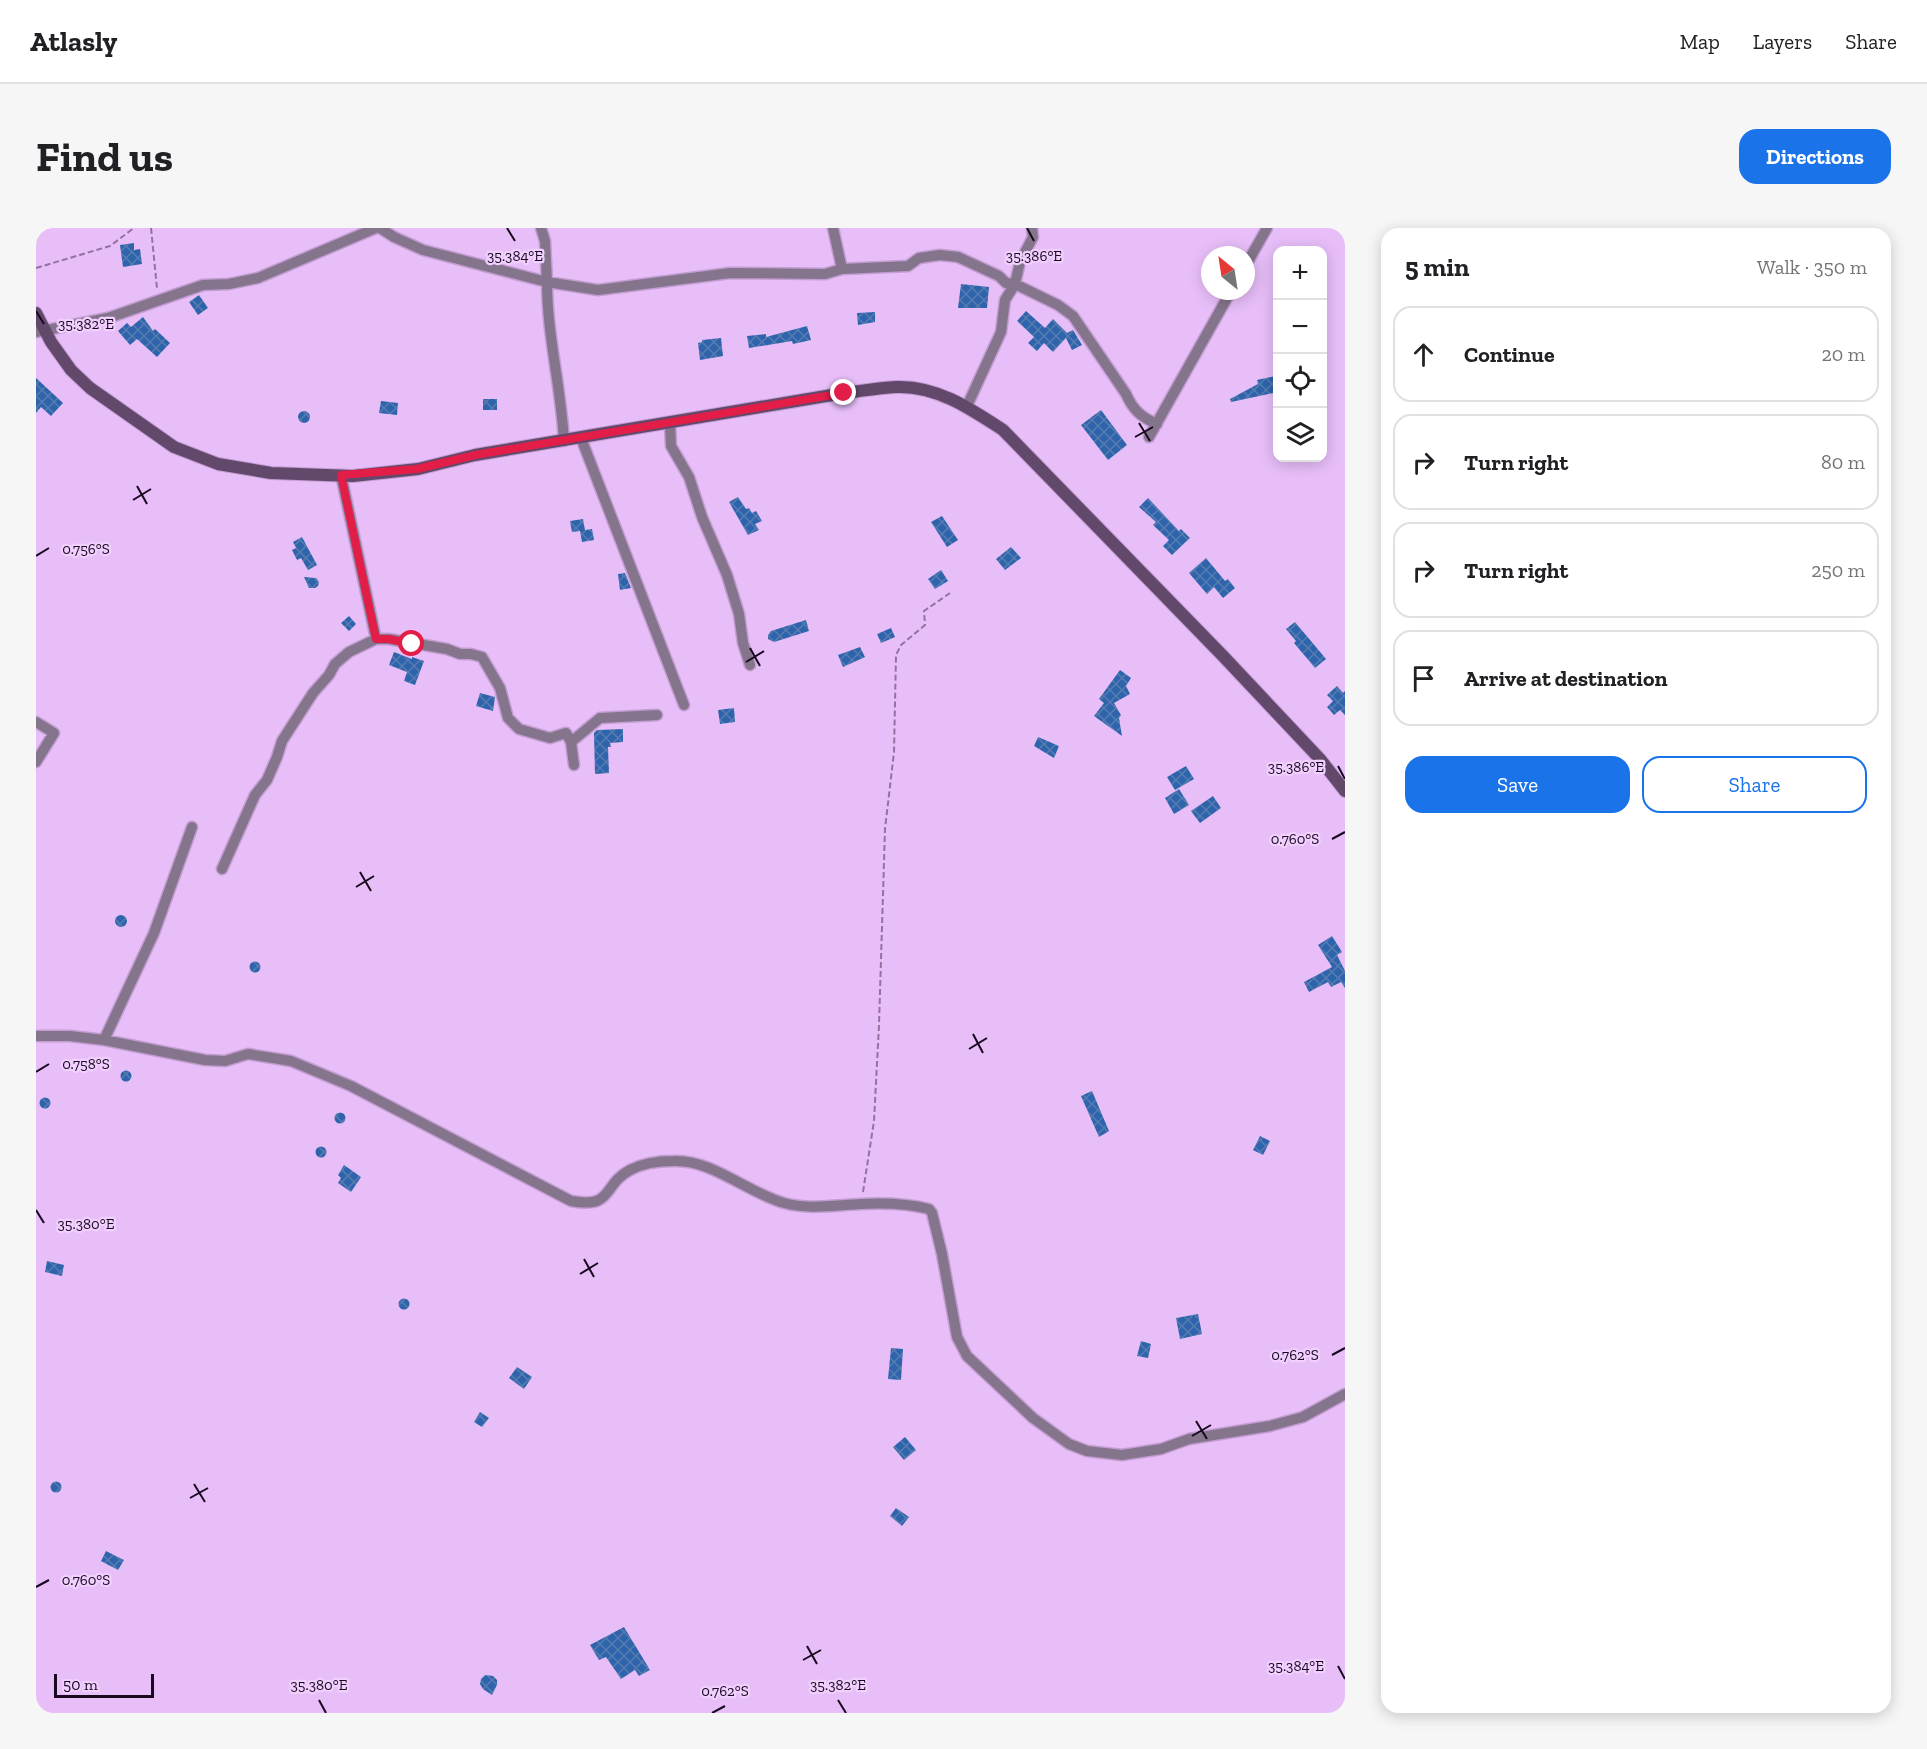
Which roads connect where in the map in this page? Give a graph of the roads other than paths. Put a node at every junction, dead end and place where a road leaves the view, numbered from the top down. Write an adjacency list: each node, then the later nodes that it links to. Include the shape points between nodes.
1 (378, 228): 8 (street, via 423,250); 12 (street, via 258,278 230,285 203,285 108,318)
2 (541, 228): 8 (street)
3 (833, 228): 7 (street)
4 (1032, 228): 9 (street, via 1033,237 1020,262)
5 (1267, 228): 6 (street)
6 (1255, 249)
7 (842, 269): 8 (street, via 825,274 730,273 598,290); 9 (street, via 908,266 919,258 940,255 958,257)
8 (547, 282): 18 (street)
9 (1015, 284): 13 (street, via 1005,300 1001,332); 15 (street, via 1073,316 1131,406)
10 (1226, 300): 15 (street)
11 (36, 313): 12 (street)
12 (41, 331): 19 (street, via 90,388 174,447 228,466 271,473)
13 (968, 406): 14 (street, via 936,392 898,387); 28 (street, via 1003,430 1320,759)
14 (670, 423): 17 (street); 21 (street, via 671,446 689,477 727,575)
15 (1157, 424): 16 (street)
16 (1149, 437)
17 (581, 438): 18 (street); 22 (street)
18 (564, 441): 19 (street, via 417,469)
19 (341, 475): 20 (street)
20 (376, 639): 25 (street, via 483,657 496,678 508,718 519,729 550,738 566,733); 30 (street, via 335,663 313,693 282,741 267,780 255,795)
21 (750, 665)
22 (684, 705)
23 (657, 715): 25 (street, via 600,718)
24 (36, 722): 26 (street, via 54,733)
25 (571, 742): 27 (street)
26 (36, 762)
27 (574, 765)
28 (1345, 791)
29 (192, 827): 32 (street, via 154,933)
30 (222, 868)
31 (36, 1036): 32 (street)
32 (104, 1040): 33 (street, via 205,1060 248,1054 291,1061 351,1086 571,1201 588,1204 600,1200 631,1170 654,1162 678,1161 720,1173 784,1203 924,1208 931,1211 957,1337 967,1356 1033,1418 1069,1444 1086,1451 1122,1455 1270,1426 1303,1417)
33 (1345, 1394)

